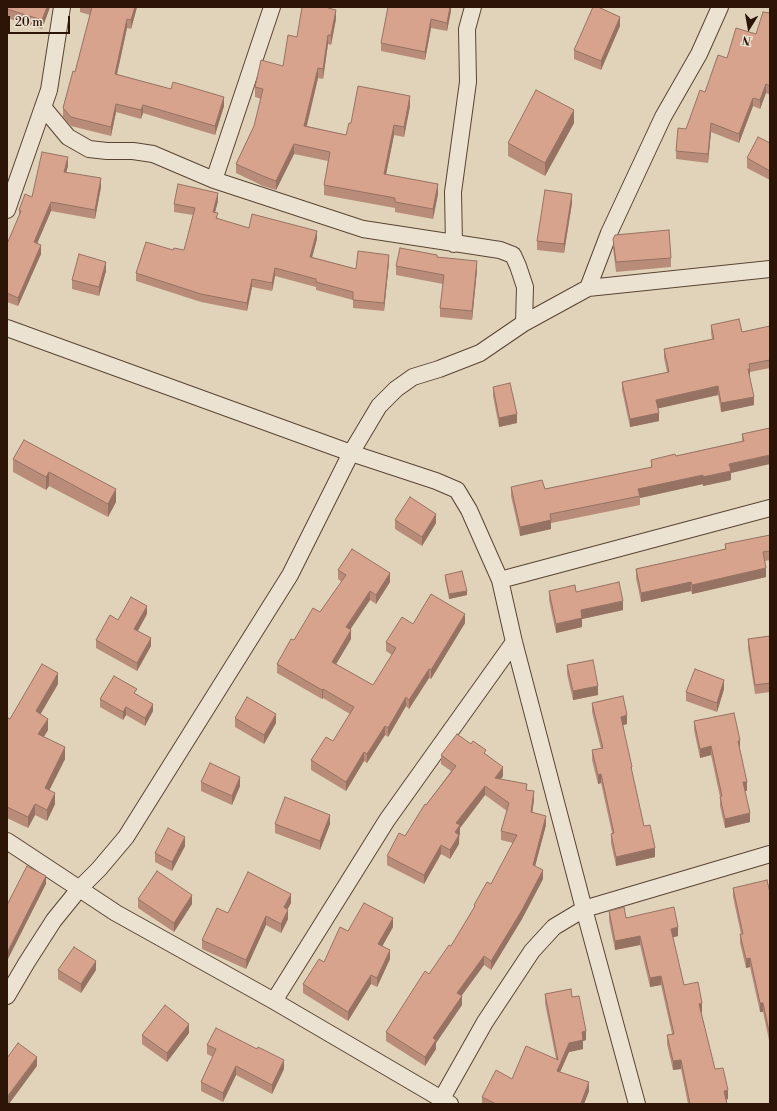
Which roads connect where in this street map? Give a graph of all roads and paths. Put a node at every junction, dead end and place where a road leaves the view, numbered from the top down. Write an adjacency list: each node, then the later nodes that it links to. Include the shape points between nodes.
1 (62, 7): 5 (street)
2 (272, 7): 6 (street)
3 (473, 7): 8 (street, via 468,29 468,82 453,192)
4 (720, 7): 10 (street, via 699,54 663,117 609,233)
5 (43, 107): 6 (street, via 68,138 89,149 153,154); 7 (street)
6 (214, 180): 8 (street, via 363,229)
7 (7, 210)
8 (454, 244): 11 (street, via 500,250 513,255 525,287)
9 (770, 269): 10 (street)
10 (588, 288): 11 (street)
11 (524, 323): 13 (street, via 480,353 413,377 396,389 379,406)
12 (8, 330): 13 (street)
13 (351, 453): 15 (street, via 457,490 469,510); 19 (street, via 290,576 126,837)
14 (770, 508): 15 (street)
15 (500, 580): 16 (street)
16 (514, 642): 20 (street); 22 (street, via 387,820)
17 (7, 841): 19 (street)
18 (770, 854): 20 (street)
19 (80, 888): 21 (street, via 54,920); 22 (street, via 116,913)
20 (584, 909): 23 (street, via 554,927 532,951 485,1022); 24 (street)
21 (7, 996)
22 (274, 1001): 23 (street)
23 (445, 1102)
24 (636, 1104)

